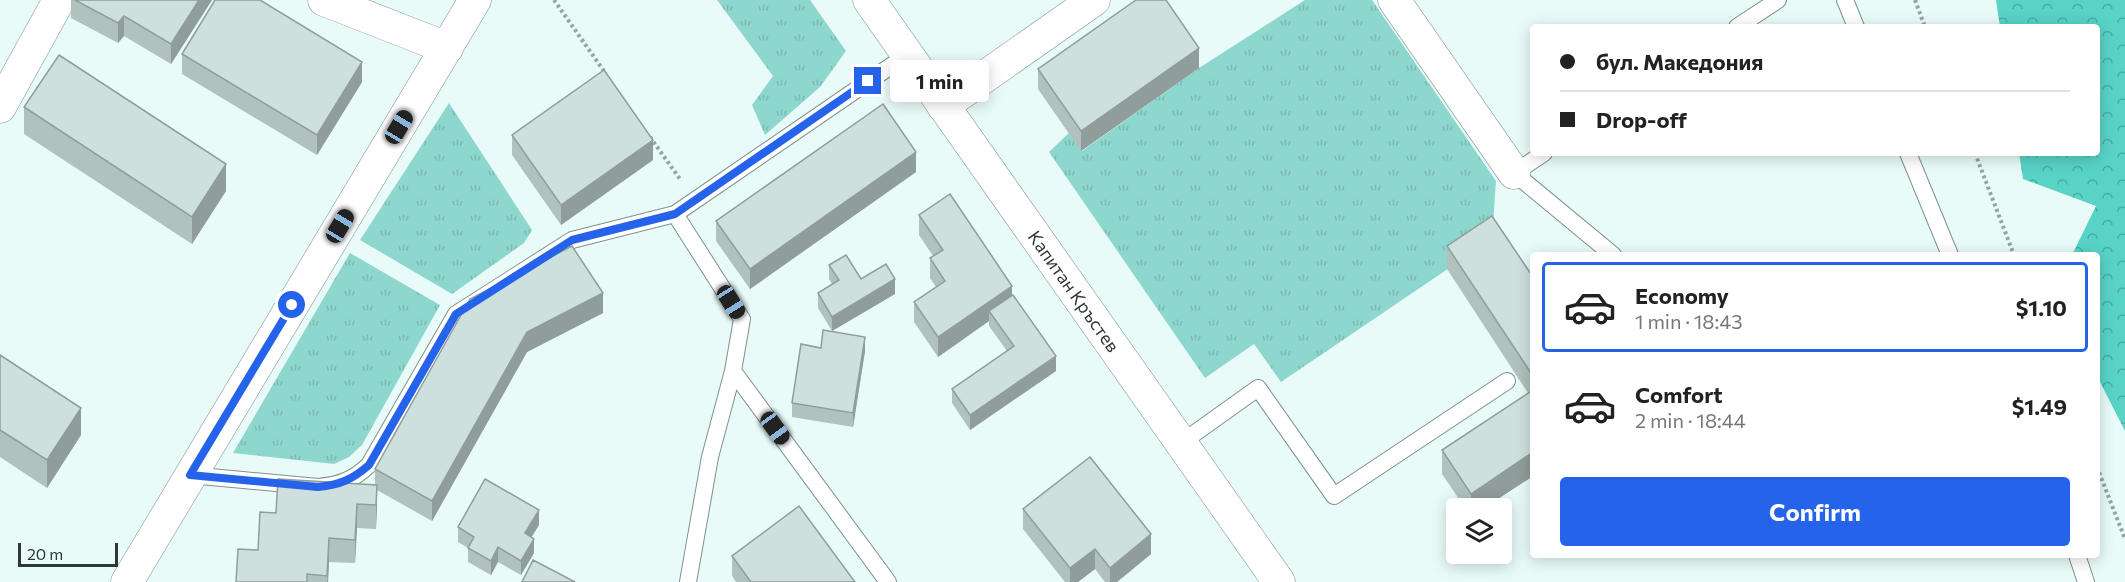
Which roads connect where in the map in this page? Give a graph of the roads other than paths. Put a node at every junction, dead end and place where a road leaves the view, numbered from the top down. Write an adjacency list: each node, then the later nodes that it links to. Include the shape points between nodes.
1 (58, 0): 14 (street)
2 (324, 0): 11 (street)
3 (475, 0): 11 (street)
4 (869, 0): 12 (street, Капитан Кръстев)
5 (1094, 0): 13 (street)
6 (1394, 0): 17 (street)
7 (1778, 0): 9 (lane)
8 (1845, 0): 10 (lane)
9 (1742, 24)
10 (1855, 24)
11 (447, 48): 24 (street)
12 (907, 55): 13 (street, Капитан Кръстев); 18 (lane)
13 (943, 106): 23 (street, Капитан Кръстев)
14 (0, 107)
15 (1540, 156): 17 (lane)
16 (1909, 156): 20 (lane)
17 (1514, 173): 19 (lane)
18 (675, 214): 21 (lane, via 742,319); 24 (lane, via 572,240 456,314 369,465 356,477 337,486 318,487)
19 (1609, 252)
20 (1949, 252)
21 (733, 370): 27 (lane, via 710,456); 28 (lane)
22 (1508, 381): 23 (lane, via 1334,496 1258,388)
23 (1181, 443): 29 (street, Капитан Кръстев)
24 (190, 475): 26 (street)
25 (2078, 558): 30 (lane)
26 (127, 582)
27 (688, 582)
28 (888, 582)
29 (1279, 582)
30 (2086, 582)

